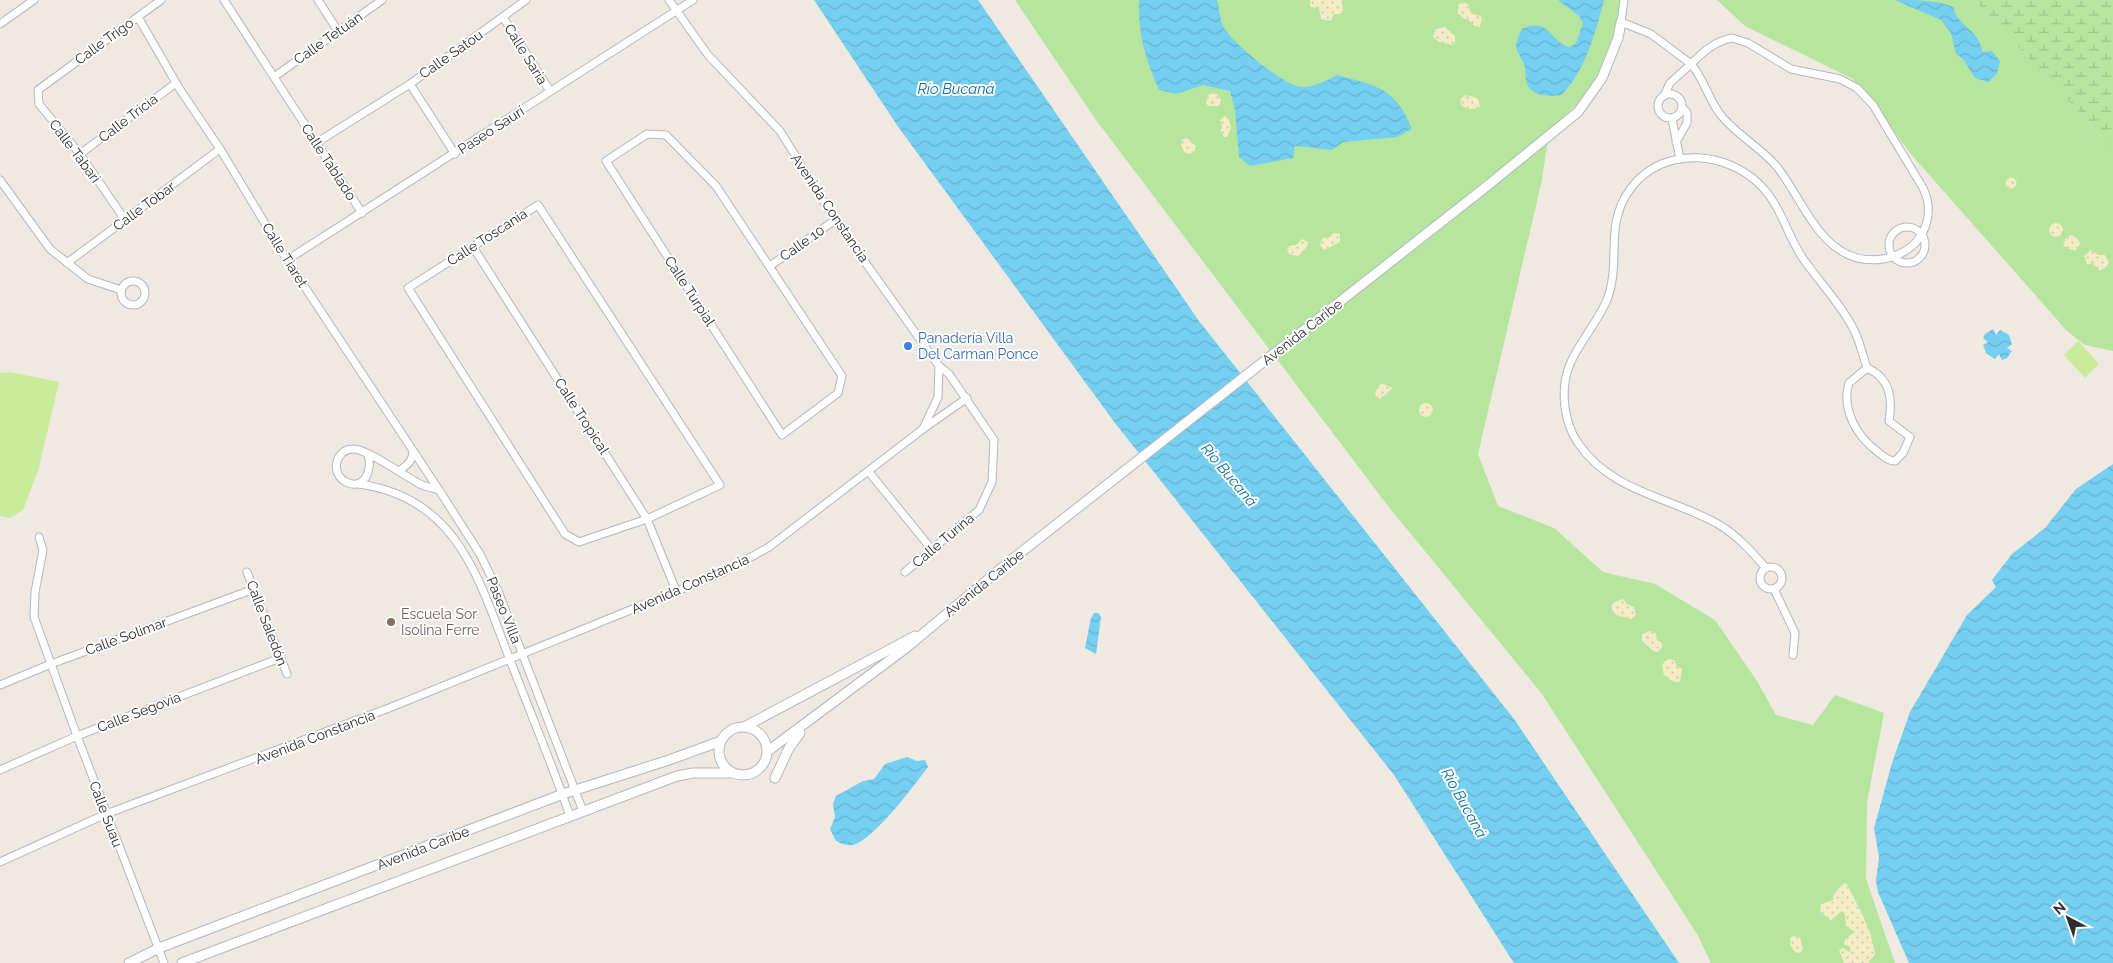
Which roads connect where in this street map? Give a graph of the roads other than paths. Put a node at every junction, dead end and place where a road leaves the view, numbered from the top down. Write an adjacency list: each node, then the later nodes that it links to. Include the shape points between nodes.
1 (34, 0): 14 (street)
2 (160, 0): 11 (street, Calle Trigo)
3 (224, 0): 17 (street, Calle Tablado)
4 (318, 0): 15 (street)
5 (382, 0): 15 (street, Calle Tetuán)
6 (526, 0): 12 (street, Calle Satou)
7 (669, 0): 10 (street, Avenida Constancia)
8 (694, 0): 10 (street, Paseo Saurí)
9 (1624, 0): 13 (street, Avenida Caribe)
10 (676, 12): 21 (street, Paseo Saurí); 34 (street, Avenida Constancia, via 708,55 780,131)
11 (138, 17): 18 (street, Calle Trigo); 19 (street, Calle Tiaret)
12 (503, 17): 20 (street, Calle Satou); 21 (street, Calle Saria)
13 (1621, 22): 16 (street, via 1651,34); 61 (street, Avenida Caribe, via 1602,78 1578,112)
14 (0, 24)
15 (338, 31): 17 (street, Calle Tetuán)
16 (1691, 64): 22 (street, via 1670,83); 35 (street, via 1706,50 1732,38 1748,43 1791,69 1840,79 1858,88 1874,105 1924,192 1929,211); 37 (street, via 1720,114 1771,161 1826,238 1855,257 1879,259)
17 (274, 77): 26 (street, Calle Tablado)
18 (47, 83): 28 (street, Calle Tabari, via 38,90 39,104)
19 (176, 83): 27 (street, Calle Tiaret); 28 (street, Calle Tricia)
20 (410, 84): 26 (street, Calle Satou); 29 (street)
21 (550, 91): 29 (street, Paseo Saurí)
22 (1664, 96): 23 (street, via 1675,95); 24 (street, via 1658,102 1658,110 1663,117)
23 (1682, 108): 24 (street); 25 (street, via 1688,119)
24 (1672, 119): 25 (street)
25 (1676, 142): 30 (street)
26 (316, 143): 32 (street, Calle Tablado)
27 (220, 149): 33 (street, Calle Tobar); 38 (street, Calle Tiaret)
28 (80, 154): 33 (street, Calle Tabari)
29 (454, 154): 32 (street, Paseo Saurí)
30 (1680, 159): 43 (street, via 1708,158 1732,164 1746,171 1766,191 1798,251 1854,332); 55 (street, via 1641,177 1618,208 1608,296 1601,314 1570,364 1565,388 1567,419 1578,444 1613,477 1635,490 1719,525)
31 (0, 180): 39 (street, via 50,250)
32 (362, 213): 38 (street, Paseo Saurí)
33 (125, 220): 39 (street, Calle Tobar)
34 (835, 220): 40 (street, Calle 10); 42 (street, Avenida Constancia)
35 (1922, 234): 37 (street, via 1909,248); 37 (street, via 1911,227 1899,229 1889,243); 37 (street, via 1926,246 1917,261 1906,264)
36 (473, 246): 52 (street, Calle Tropical); 52 (street, Calle Toscania, via 408,288 522,468 565,534 579,542); 52 (street, Calle Toscania, via 538,205 720,485)
37 (1893, 256)
38 (287, 260): 46 (street, Calle Tiaret)
39 (67, 262): 41 (street, via 88,278)
40 (770, 266): 40 (street, Calle Turpial, via 842,376 838,393 782,435 606,161 647,134 666,135 716,186)
41 (121, 290)
42 (939, 366): 44 (street, Avenida Constancia, via 950,374); 45 (street, via 938,397)
43 (1867, 368): 43 (street, via 1853,378 1847,391 1852,419 1864,441 1894,461 1903,453 1910,437 1890,421 1889,391 1879,374)
44 (967, 398): 45 (street, Avenida Constancia); 54 (street, Calle Turina, via 994,440 992,482 979,510)
45 (923, 429): 49 (street, Avenida Constancia)
46 (413, 451): 48 (street, via 409,464); 51 (street, Calle Tiaret)
47 (368, 456): 48 (street, Paseo Villa); 50 (street, via 370,473); 50 (street, Paseo Villa, via 352,448 337,459 339,476 346,482)
48 (399, 471): 51 (street, Paseo Villa, via 422,485)
49 (868, 472): 54 (street); 60 (street, Avenida Constancia, via 769,547)
50 (356, 483): 65 (street, Paseo Villa, via 381,487 405,497 428,511 446,528 476,572)
51 (439, 490): 63 (street, Paseo Villa, via 480,554 498,591)
52 (647, 520): 60 (street, Calle Tropical)
53 (39, 537): 66 (street, Calle Suau, via 43,550 34,617)
54 (933, 550): 57 (street, Calle Turina)
55 (1766, 568): 59 (street, via 1760,573 1760,580 1767,589); 59 (street, via 1773,567 1781,574 1781,581)
56 (247, 572): 58 (street, Calle Saledón)
57 (905, 572)
58 (254, 589): 64 (street, Calle Saledón); 66 (street, Calle Solimar)
59 (1774, 589): 62 (street, via 1795,634)
60 (677, 593): 63 (street, Avenida Constancia)
61 (928, 629): 69 (street, Avenida Caribe); 70 (street, Avenida Caribe)
62 (1793, 654)
63 (522, 656): 65 (street, Avenida Constancia); 77 (street, Paseo Villa)
64 (280, 658): 67 (street, Calle Saledón); 71 (street, Calle Segovia)
65 (510, 661): 78 (street, Paseo Villa); 80 (street, Avenida Constancia)
66 (51, 664): 68 (street, Calle Solimar); 71 (street, Calle Suau)
67 (287, 674)
68 (0, 685)
69 (805, 726): 73 (street, Avenida Caribe); 76 (street, via 789,748)
70 (744, 727): 72 (street, via 731,730); 73 (street, via 752,728 763,737)
71 (77, 736): 74 (street, Calle Segovia); 80 (street, Calle Suau)
72 (721, 741): 75 (street, via 718,748 721,762); 77 (street, Avenida Caribe)
73 (768, 751): 75 (street, via 763,766 757,771 742,776)
74 (0, 770)
75 (731, 773): 79 (street, Avenida Caribe, via 677,776)
76 (775, 778)
77 (575, 790): 78 (street, Avenida Caribe); 79 (street, Paseo Villa)
78 (563, 794): 81 (street, Paseo Villa); 83 (street, Avenida Caribe)
79 (583, 811): 81 (street, Avenida Caribe)
80 (106, 814): 82 (street, Avenida Constancia); 83 (street, Calle Suau)
81 (570, 816): 86 (street, Avenida Caribe)
82 (0, 862)
83 (159, 948): 84 (street, Avenida Caribe); 85 (street, Calle Suau)
84 (129, 963)
85 (164, 963)
86 (182, 963)

